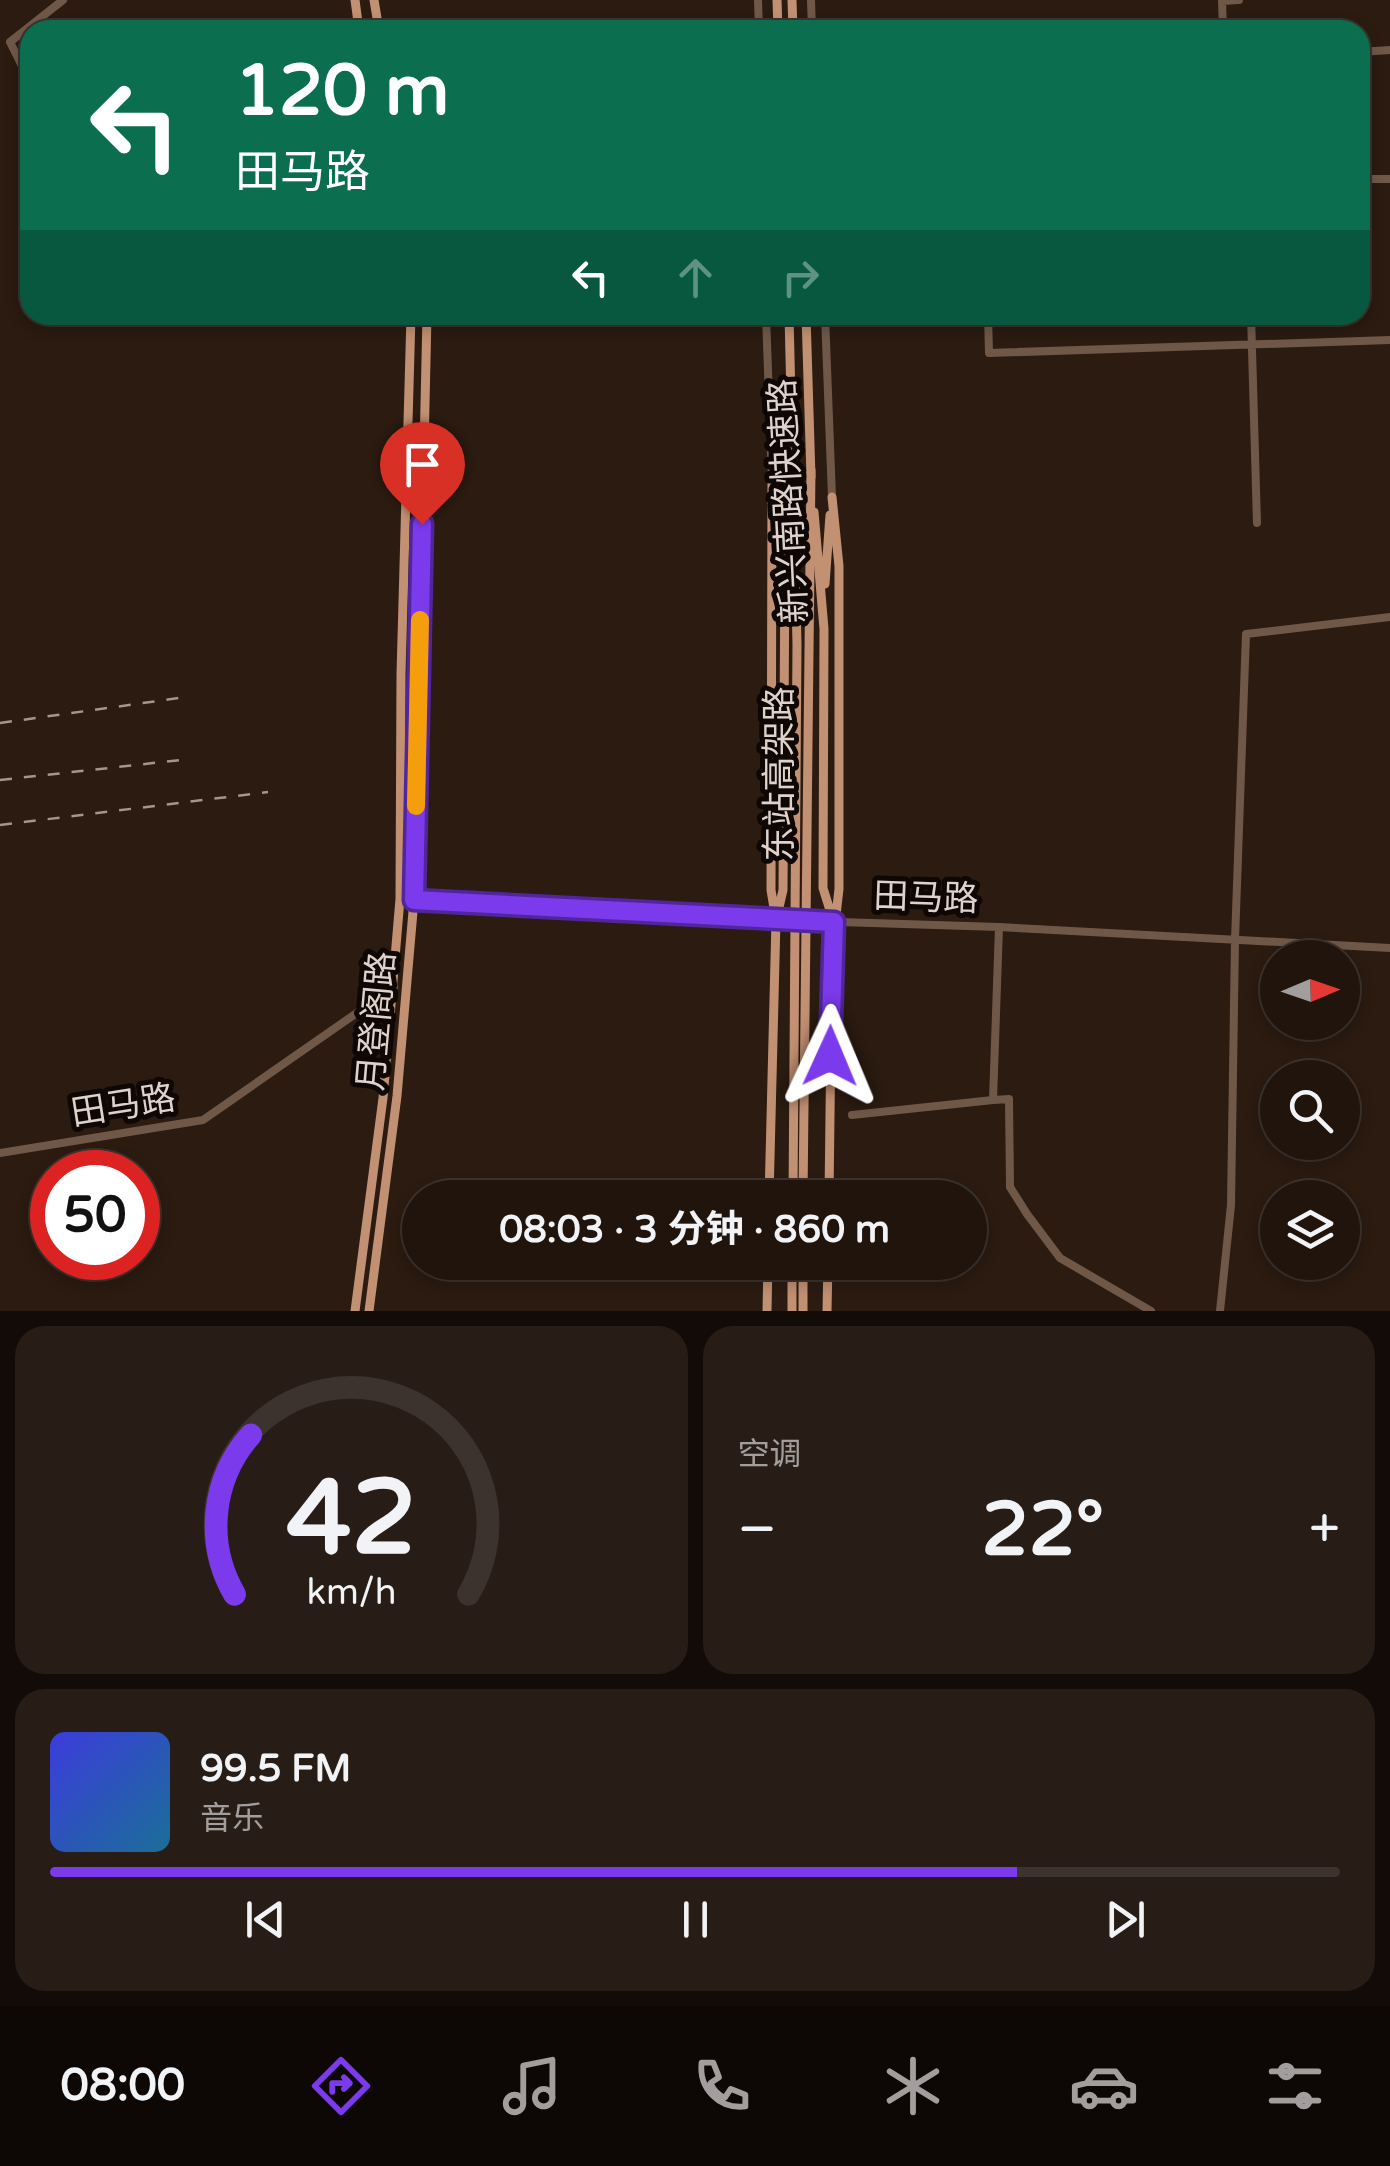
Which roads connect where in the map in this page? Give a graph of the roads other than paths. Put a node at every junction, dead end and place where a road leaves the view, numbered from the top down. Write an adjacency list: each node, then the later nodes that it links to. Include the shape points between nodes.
1 (63, 0): 4 (street)
2 (1222, 0): 3 (street)
3 (1239, 0)
4 (38, 20)
5 (20, 34): 6 (street, via 10,42)
6 (20, 62)
7 (411, 325): 25 (main road, 月登阁路)
8 (426, 325): 26 (main road, 月登阁路)
9 (766, 325): 19 (street)
10 (788, 325): 18 (main road, 新兴南路快速路)
11 (806, 325): 17 (main road, 新兴南路快速路)
12 (825, 325): 20 (street)
13 (988, 325): 16 (street, via 989,354)
14 (1251, 325): 16 (street)
15 (1390, 340): 16 (street)
16 (1252, 345): 21 (street)
17 (811, 470): 24 (main road, 新兴南路快速路); 38 (main road, 东站高架路, bridge)
18 (793, 478): 22 (main road, 新兴南路快速路); 37 (main road, 东站高架路, bridge)
19 (772, 482): 22 (main road); 27 (main road)
20 (832, 497): 24 (main road); 28 (main road, via 839,566)
21 (1257, 524)
22 (785, 560): 27 (main road, 新兴南路快速路, via 783,890)
23 (1390, 617): 30 (street, via 1246,634)
24 (824, 629): 28 (main road, 新兴南路快速路, via 823,888)
25 (400, 899): 26 (street, 田马路); 32 (main road, 月登阁路)
26 (414, 900): 27 (street, 田马路); 45 (main road, 月登阁路)
27 (776, 920): 28 (street, 田马路); 36 (main road)
28 (834, 922): 29 (street, 田马路); 39 (main road)
29 (999, 927): 30 (street, 田马路); 33 (street)
30 (1235, 940): 31 (street, 田马路); 51 (street, via 1231,1205)
31 (1390, 948)
32 (394, 987): 35 (street, 田马路, via 203,1120); 44 (main road, 月登阁路)
33 (993, 1100): 34 (street); 50 (street, via 1008,1100 1010,1188 1060,1258)
34 (852, 1114)
35 (0, 1153)
36 (770, 1180)
37 (793, 1180)
38 (803, 1180)
39 (829, 1180)
40 (768, 1280): 46 (main road)
41 (792, 1280): 47 (main road)
42 (803, 1280): 48 (main road)
43 (828, 1280): 49 (main road)
44 (355, 1311)
45 (369, 1311)
46 (767, 1311)
47 (792, 1311)
48 (803, 1311)
49 (828, 1311)
50 (1152, 1311)
51 (1220, 1311)

